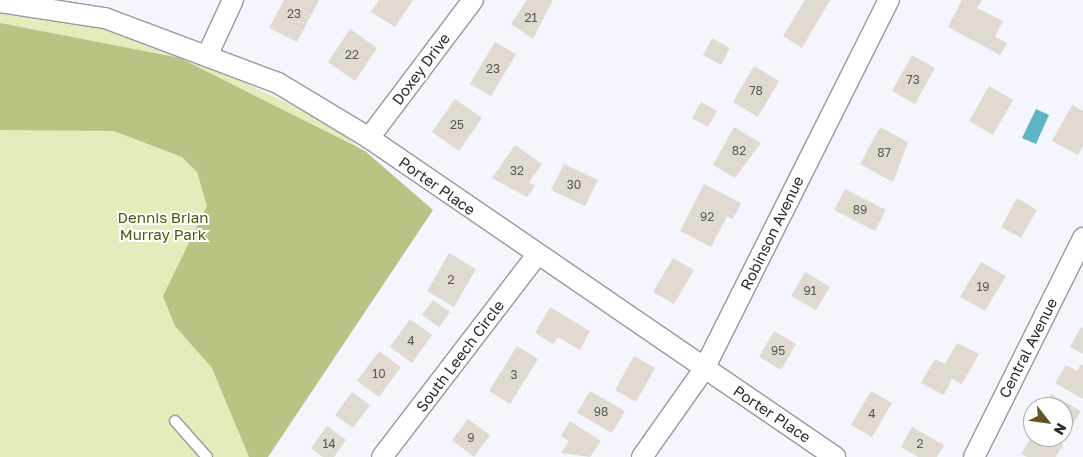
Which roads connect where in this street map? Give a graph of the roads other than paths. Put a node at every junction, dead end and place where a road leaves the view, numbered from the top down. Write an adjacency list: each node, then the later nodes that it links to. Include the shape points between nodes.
1 (233, 0): 6 (street)
2 (473, 0): 7 (street, Doxey Drive)
3 (889, 0): 10 (street, Robinson Avenue)
4 (0, 2): 5 (street, Porter Place)
5 (43, 3): 6 (street, Porter Place, via 105,18)
6 (208, 54): 7 (street, Porter Place, via 278,83)
7 (369, 138): 9 (street, Porter Place)
8 (1083, 238): 16 (street, Central Avenue)
9 (537, 255): 10 (street, Porter Place); 13 (street, South Leech Circle)
10 (704, 369): 14 (street, Robinson Avenue); 15 (street, Porter Place)
11 (175, 421): 12 (lane)
12 (207, 457)
13 (382, 457)
14 (642, 457)
15 (835, 457)
16 (974, 457)

